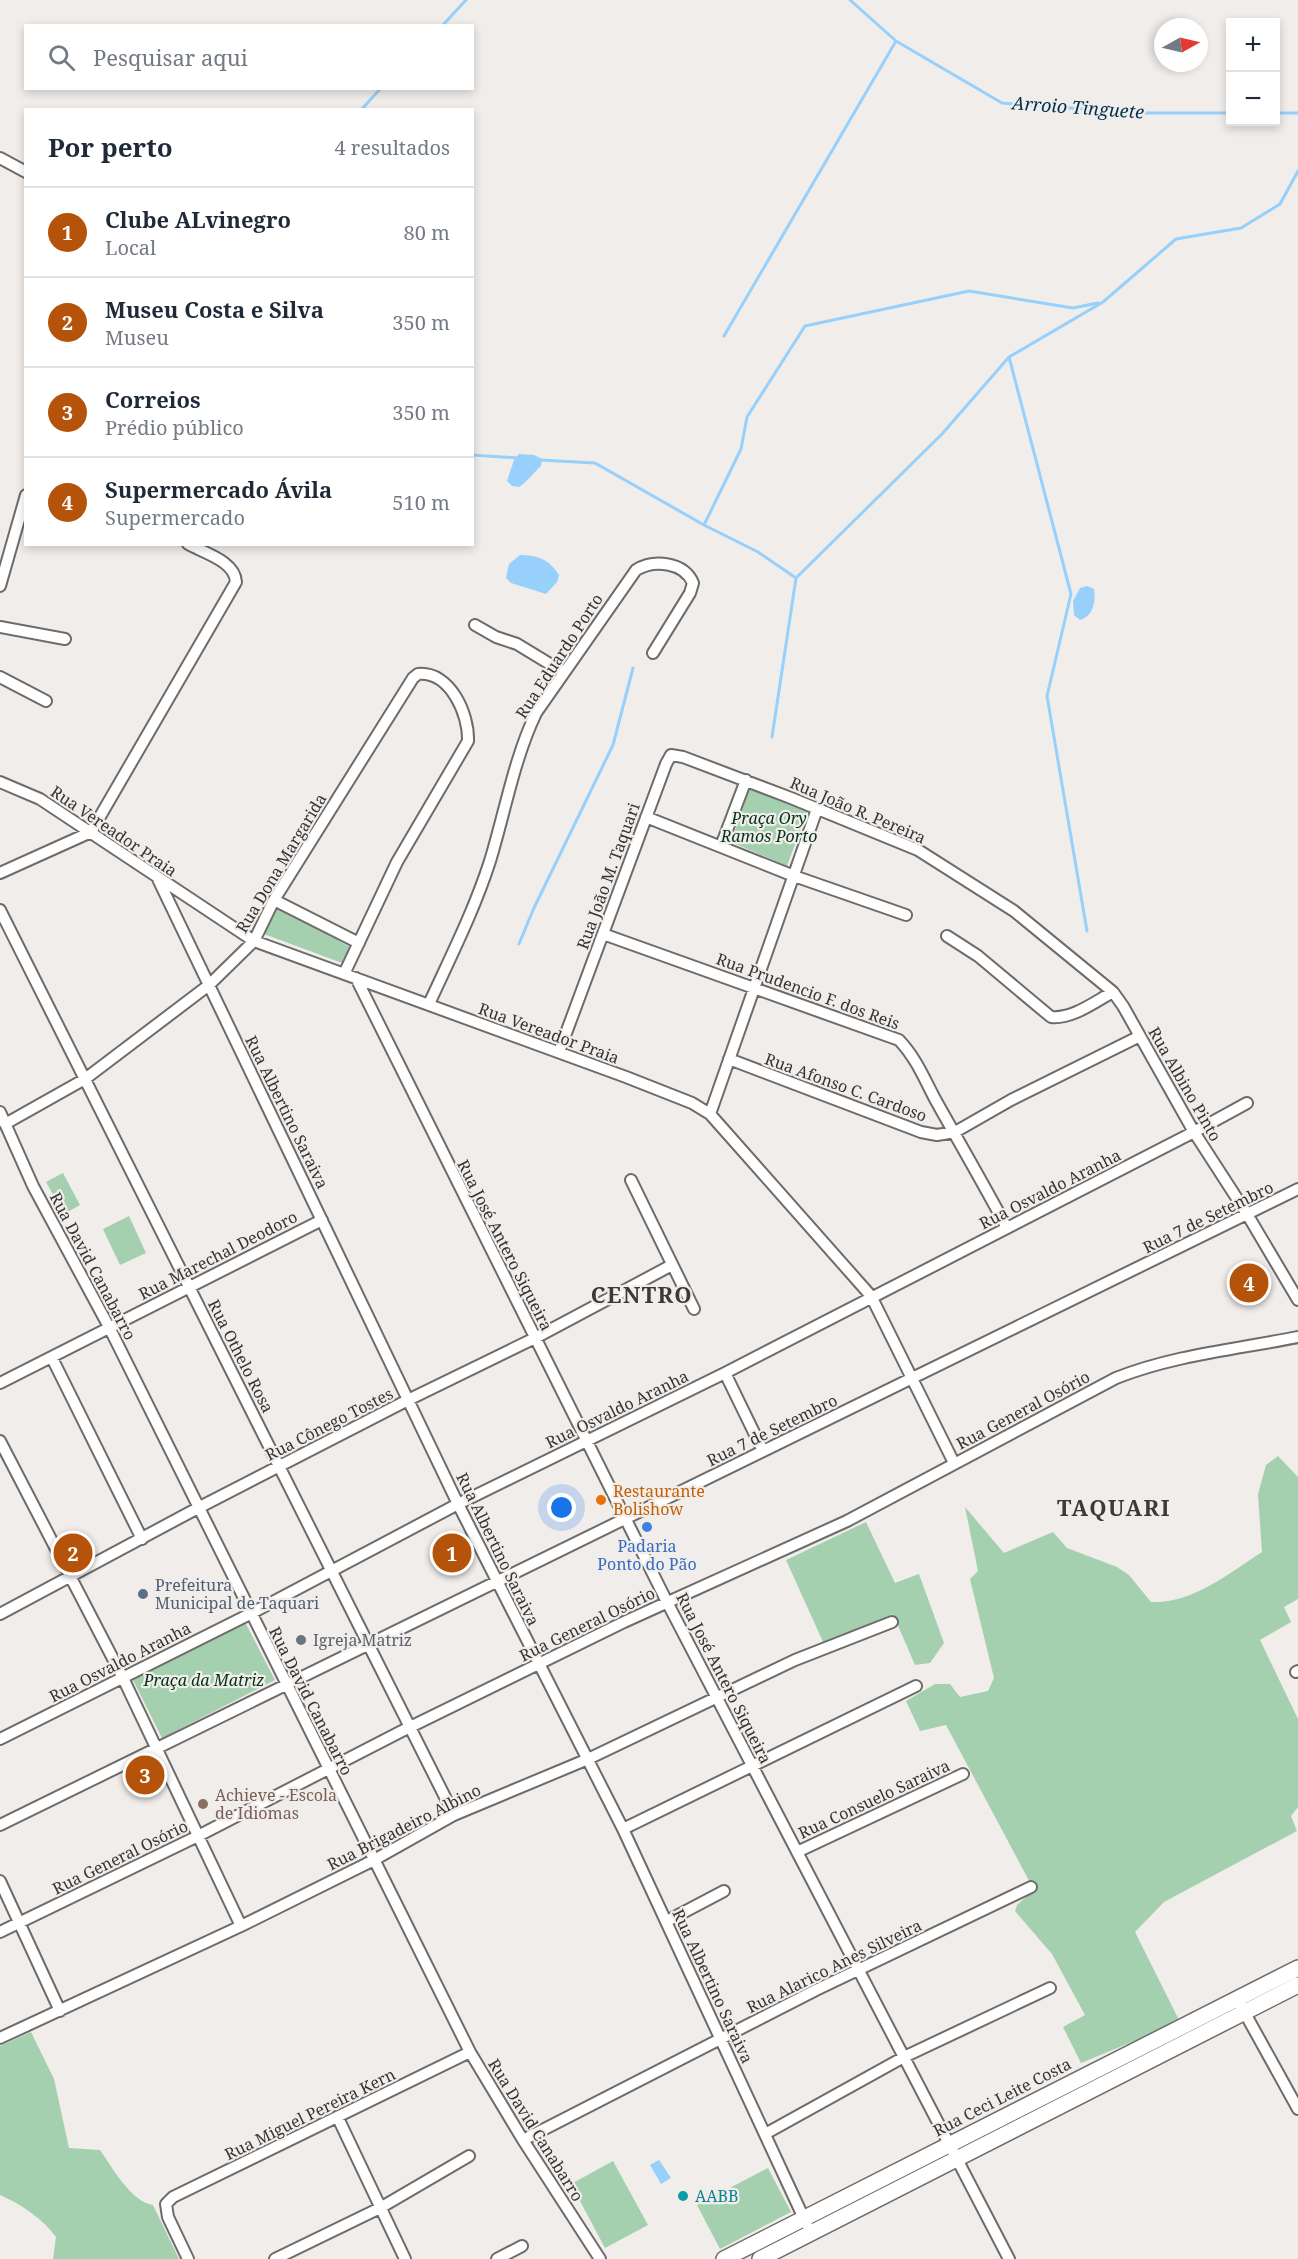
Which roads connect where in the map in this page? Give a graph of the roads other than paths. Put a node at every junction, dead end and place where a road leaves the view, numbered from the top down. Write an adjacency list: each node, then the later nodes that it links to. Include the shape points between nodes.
1 (0, 158): 2 (street)
2 (24, 171)
3 (24, 502): 5 (street)
4 (192, 546): 18 (street, via 230,566 236,582)
5 (0, 586)
6 (475, 625): 10 (street, via 517,644)
7 (0, 627): 8 (street)
8 (65, 639)
9 (652, 653): 10 (street, Rua Eduardo Porto, via 693,583 688,574 675,567 652,563 636,570)
10 (563, 672): 36 (street, Rua Eduardo Porto, via 525,737 489,865)
11 (0, 677): 12 (street)
12 (46, 700)
13 (716, 770): 14 (street, Rua João R. Pereira); 17 (street, Rua João M. Taquari, via 683,757 669,757)
14 (746, 780): 16 (street, Rua João R. Pereira); 19 (street)
15 (0, 782): 18 (street, Rua Vereador Praia, via 40,799)
16 (817, 809): 21 (street); 25 (street, Rua João R. Pereira, via 918,850)
17 (646, 818): 19 (street); 27 (street, Rua João M. Taquari)
18 (91, 832): 20 (street); 22 (street, Rua Vereador Praia)
19 (721, 846): 21 (street)
20 (0, 873)
21 (794, 876): 26 (street); 34 (street)
22 (158, 879): 29 (street, Rua Vereador Praia); 33 (street, Rua Albertino Saraiva)
23 (274, 900): 29 (street, Rua Dona Margarida); 30 (street); 30 (street, Rua Dona Margarida, via 413,678 418,674 430,675 448,686 465,713 468,741 397,862)
24 (0, 910): 40 (street, Rua Othelo Rosa)
25 (1014, 911): 35 (street, Rua Albino Pinto)
26 (906, 915)
27 (603, 934): 34 (street, Rua Prudencio F. dos Reis); 38 (street, Rua João M. Taquari)
28 (948, 936): 35 (street, via 1051,1017 1074,1013)
29 (254, 941): 31 (street, Rua Vereador Praia); 33 (street, Rua Dona Margarida)
30 (359, 943): 31 (street)
31 (344, 974): 32 (street, Rua Vereador Praia)
32 (356, 978): 36 (street, Rua Vereador Praia); 59 (street, Rua José Antero Siqueira)
33 (209, 985): 40 (street, Rua Dona Margarida); 50 (street, Rua Albertino Saraiva)
34 (754, 987): 39 (street); 45 (street, Rua Prudencio F. dos Reis, via 899,1040 924,1074)
35 (1113, 992): 37 (street, Rua Albino Pinto)
36 (429, 1004): 38 (street, Rua Vereador Praia)
37 (1140, 1036): 45 (street); 46 (street, Rua Albino Pinto)
38 (559, 1052): 43 (street, Rua Vereador Praia)
39 (729, 1059): 43 (street); 45 (street, Rua Afonso C. Cardoso, via 921,1132)
40 (85, 1079): 44 (street, Rua Dona Margarida); 53 (street, Rua Othelo Rosa)
41 (1246, 1103): 46 (street, Rua Osvaldo Aranha)
42 (0, 1112): 44 (street, Rua David Canabarro)
43 (710, 1114): 54 (street, Rua Vereador Praia)
44 (5, 1124): 57 (street, Rua David Canabarro)
45 (955, 1132): 51 (street, Rua Prudencio F. dos Reis)
46 (1194, 1132): 49 (street, Rua Albino Pinto); 51 (street, Rua Osvaldo Aranha)
47 (631, 1180): 52 (street)
48 (1298, 1189): 49 (street, Rua 7 de Setembro)
49 (1247, 1214): 55 (street, Rua Albino Pinto); 62 (street, Rua 7 de Setembro)
50 (322, 1220): 53 (street, Rua Marechal Deodoro); 64 (street, Rua Albertino Saraiva)
51 (1007, 1228): 54 (street, Rua Osvaldo Aranha)
52 (672, 1265): 56 (street); 59 (street, Rua Cônego Tostes)
53 (189, 1286): 57 (street, Rua Marechal Deodoro); 69 (street, Rua Othelo Rosa)
54 (871, 1296): 61 (street, Rua Osvaldo Aranha); 62 (street, Rua Vereador Praia)
55 (1298, 1300)
56 (694, 1309)
57 (109, 1327): 60 (street, Rua Marechal Deodoro); 71 (street, Rua David Canabarro)
58 (1298, 1337): 68 (street, Rua General Osório, via 1138,1369)
59 (536, 1338): 64 (street, Rua Cônego Tostes); 66 (street, Rua José Antero Siqueira)
60 (52, 1358): 63 (street, Rua Marechal Deodoro); 73 (street)
61 (725, 1373): 66 (street, Rua Osvaldo Aranha); 67 (street)
62 (912, 1378): 67 (street, Rua 7 de Setembro); 68 (street, Rua Vereador Praia)
63 (0, 1383)
64 (408, 1400): 69 (street, Rua Cônego Tostes); 70 (street, Rua Albertino Saraiva)
65 (0, 1441): 75 (street)
66 (587, 1441): 70 (street, Rua Osvaldo Aranha); 72 (street, Rua José Antero Siqueira)
67 (763, 1451): 72 (street, Rua 7 de Setembro)
68 (954, 1463): 77 (street, Rua General Osório, via 848,1521)
69 (280, 1466): 71 (street, Rua Cônego Tostes); 74 (street, Rua Othelo Rosa)
70 (458, 1504): 74 (street, Rua Osvaldo Aranha); 76 (street, Rua Albertino Saraiva)
71 (198, 1508): 73 (street, Rua Cônego Tostes); 79 (street, Rua David Canabarro)
72 (625, 1518): 76 (street, Rua 7 de Setembro); 77 (street, Rua José Antero Siqueira)
73 (142, 1539): 75 (street, Rua Cônego Tostes)
74 (332, 1570): 79 (street, Rua Osvaldo Aranha); 81 (street, Rua Othelo Rosa)
75 (70, 1576): 78 (street, Rua Cônego Tostes); 83 (street)
76 (497, 1583): 81 (street, Rua 7 de Setembro); 82 (street, Rua Albertino Saraiva)
77 (667, 1602): 82 (street, Rua General Osório); 86 (street, Rua José Antero Siqueira)
78 (1, 1611)
79 (250, 1614): 83 (street, Rua Osvaldo Aranha); 84 (street, Rua David Canabarro)
80 (892, 1622): 86 (street, Rua Brigadeiro Albino, via 795,1660)
81 (370, 1644): 84 (street, Rua 7 de Setembro); 87 (street, Rua Othelo Rosa)
82 (539, 1664): 87 (street, Rua General Osório); 90 (street, Rua Albertino Saraiva)
83 (123, 1678): 88 (street, Rua Osvaldo Aranha); 89 (street)
84 (286, 1685): 89 (street, Rua 7 de Setembro); 92 (street, Rua David Canabarro)
85 (916, 1686): 91 (street)
86 (717, 1697): 90 (street, Rua Brigadeiro Albino); 91 (street, Rua José Antero Siqueira)
87 (411, 1727): 92 (street, Rua General Osório); 94 (street, Rua Othelo Rosa)
88 (0, 1739)
89 (156, 1749): 95 (street, Rua 7 de Setembro); 97 (street)
90 (588, 1759): 94 (street, Rua Brigadeiro Albino); 96 (street, Rua Albertino Saraiva)
91 (752, 1764): 96 (street); 98 (street, Rua José Antero Siqueira)
92 (328, 1769): 97 (street, Rua General Osório); 99 (street, Rua David Canabarro)
93 (963, 1774): 98 (street, Rua Consuelo Saraiva)
94 (454, 1815): 99 (street, Rua Brigadeiro Albino)
95 (0, 1825)
96 (623, 1829): 103 (street, Rua Albertino Saraiva)
97 (198, 1836): 104 (street, Rua General Osório); 105 (street)
98 (797, 1852): 108 (street, Rua José Antero Siqueira)
99 (374, 1860): 105 (street, Rua Brigadeiro Albino); 115 (street, Rua David Canabarro)
100 (0, 1881): 104 (street)
101 (1031, 1887): 108 (street, Rua Alarico Anes Silveira)
102 (724, 1891): 103 (street)
103 (667, 1921): 114 (street, Rua Albertino Saraiva)
104 (19, 1923): 106 (street, Rua General Osório); 112 (street)
105 (241, 1926): 112 (street, Rua Brigadeiro Albino)
106 (0, 1932)
107 (1298, 1968): 111 (street, Rua Ceci Leite Costa)
108 (859, 1970): 114 (street, Rua Alarico Anes Silveira); 116 (street, Rua José Antero Siqueira)
109 (1298, 1985): 111 (street, Rua Ceci Leite Costa)
110 (1050, 1988): 116 (street)
111 (1241, 2005): 117 (street, Rua Ceci Leite Costa); 118 (street); 119 (street, Rua Ceci Leite Costa)
112 (60, 2011): 113 (street, Rua Brigadeiro Albino)
113 (0, 2038)
114 (720, 2040): 121 (street, Rua Albertino Saraiva); 122 (street, Rua Alarico Anes Silveira)
115 (470, 2052): 120 (street, Rua Miguel Pereira Kern); 122 (street, Rua David Canabarro)
116 (904, 2057): 121 (street); 123 (street, Rua José Antero Siqueira)
117 (1032, 2102): 119 (street); 123 (street, Rua Ceci Leite Costa)
118 (1298, 2109)
119 (1038, 2116): 125 (street, Rua Ceci Leite Costa)
120 (338, 2118): 126 (street); 130 (street, Rua Miguel Pereira Kern, via 166,2204)
121 (765, 2134): 127 (street, Rua Albertino Saraiva)
122 (523, 2140): 134 (street, Rua David Canabarro)
123 (949, 2144): 125 (street, Rua José Antero Siqueira); 127 (street, Rua Ceci Leite Costa)
124 (469, 2156): 126 (street)
125 (957, 2158): 128 (street, Rua Ceci Leite Costa); 137 (street, Rua José Antero Siqueira)
126 (380, 2208): 131 (street); 132 (street)
127 (803, 2217): 128 (street, Rua Albertino Saraiva); 135 (street, Rua Ceci Leite Costa)
128 (811, 2233): 136 (street, Rua Ceci Leite Costa)
129 (522, 2246): 133 (street)
130 (188, 2259)
131 (275, 2259)
132 (405, 2259)
133 (497, 2259)
134 (600, 2259)
135 (724, 2259)
136 (760, 2259)
137 (1009, 2259)

